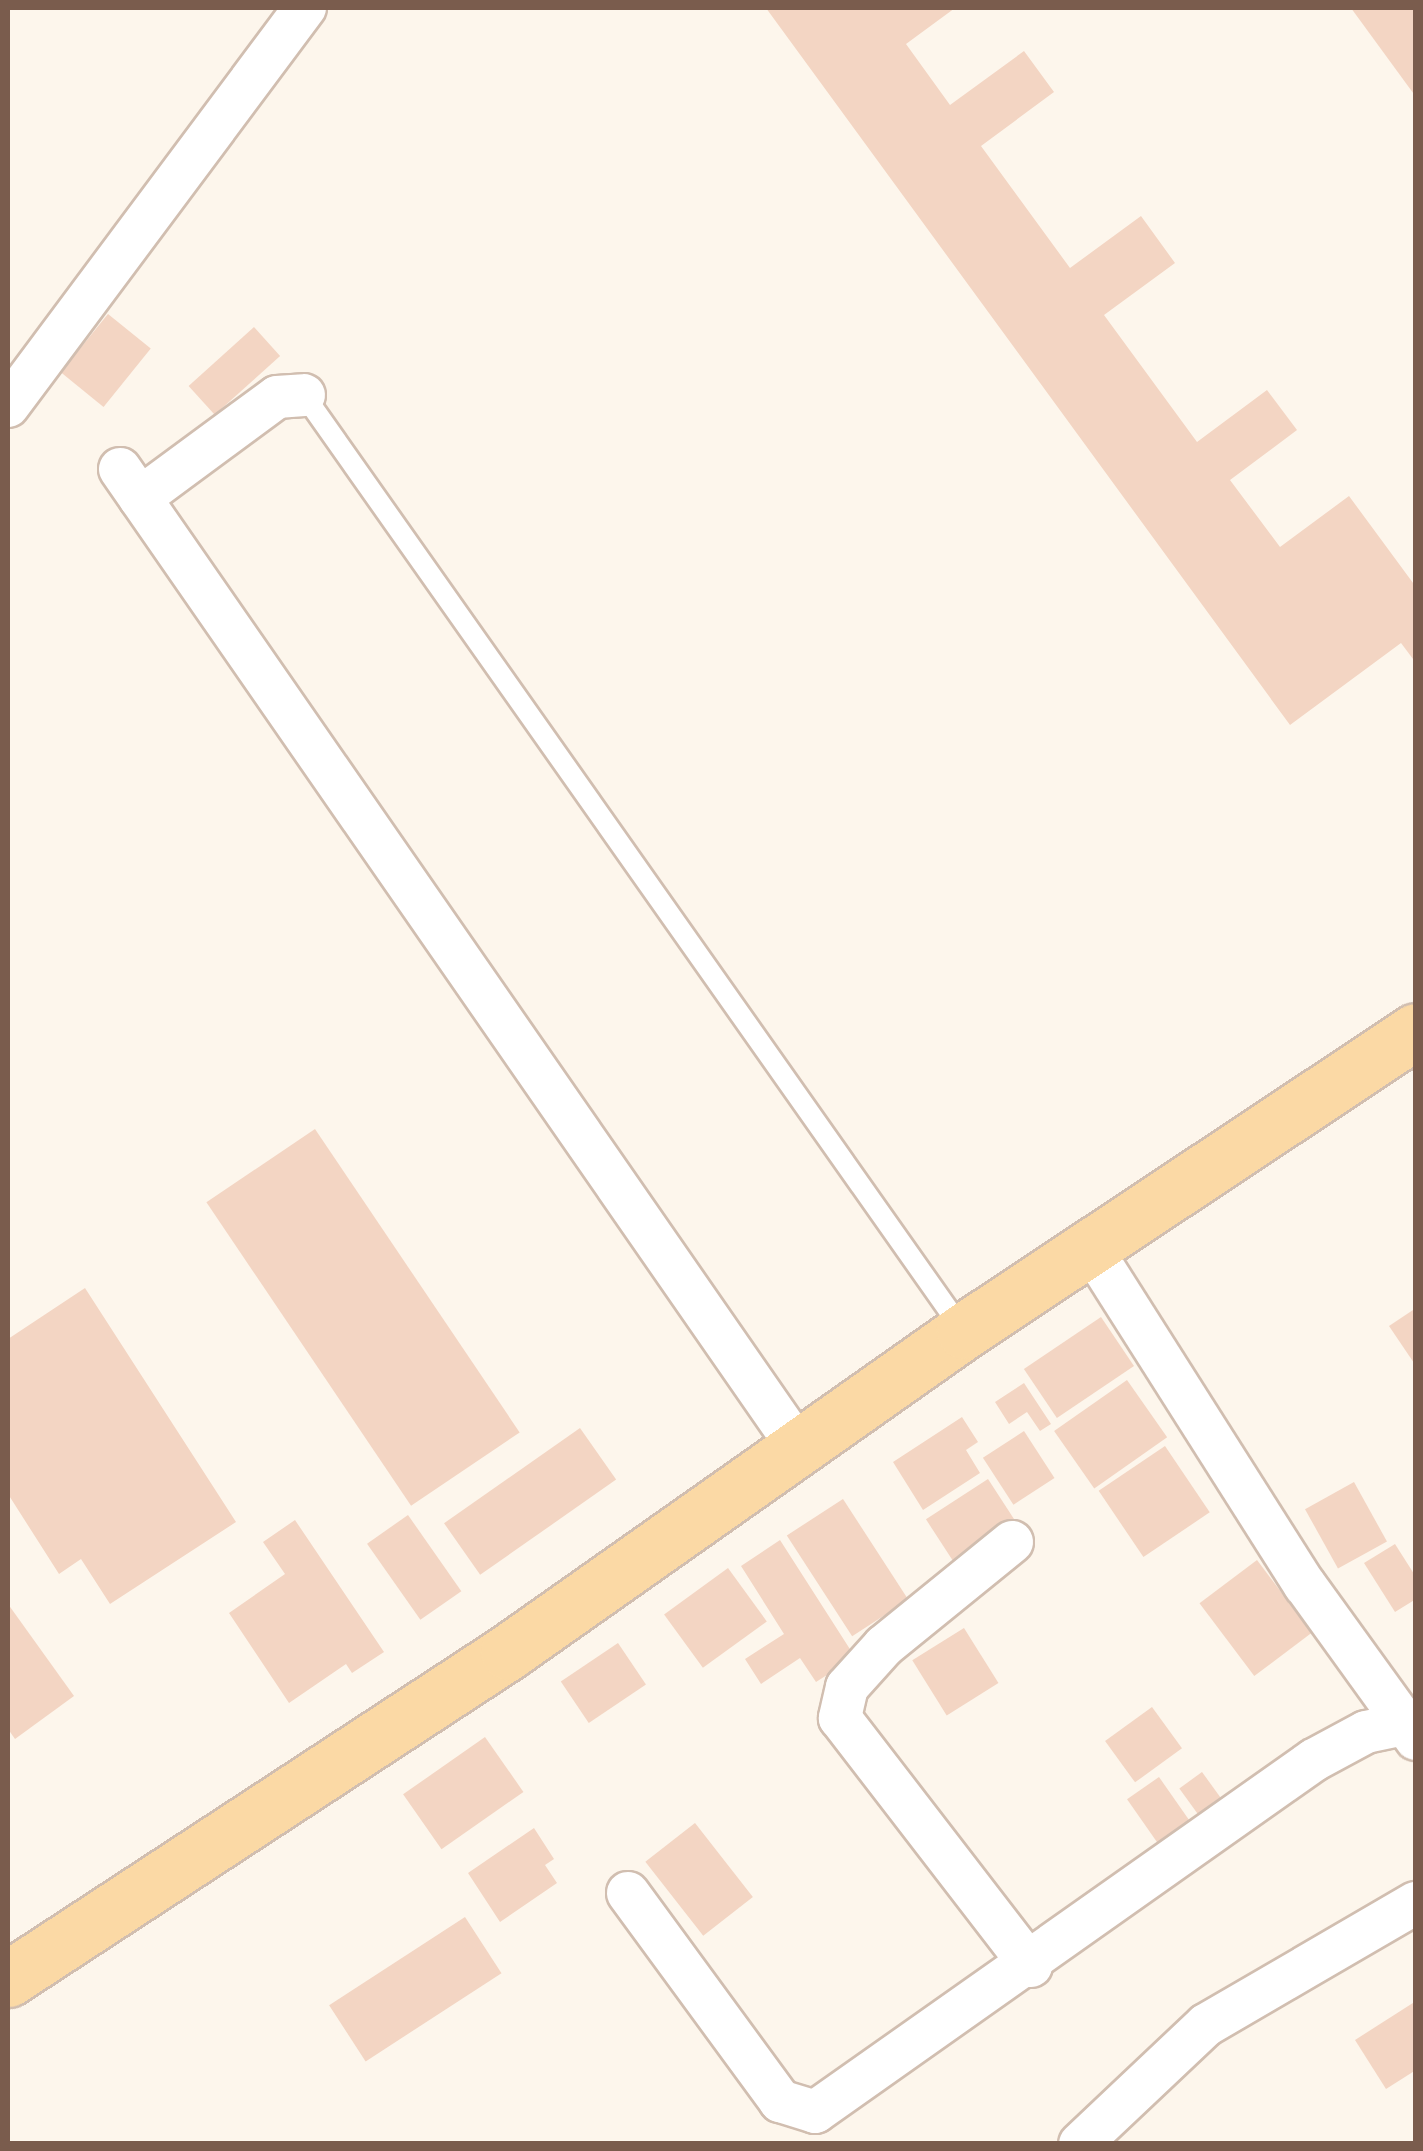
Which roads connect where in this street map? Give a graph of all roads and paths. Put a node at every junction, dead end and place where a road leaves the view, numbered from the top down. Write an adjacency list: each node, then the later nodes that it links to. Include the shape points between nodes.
1 (305, 8): 3 (street)
2 (304, 395): 6 (lane); 7 (street, via 277,397 130,483)
3 (8, 406)
4 (1416, 1031): 5 (main road)
5 (1092, 1250): 6 (main road); 9 (street, via 1306,1585)
6 (964, 1331): 7 (main road)
7 (798, 1447): 13 (main road, via 492,1663)
8 (1012, 1542): 12 (street, via 874,1656 847,1687 840,1718)
9 (1410, 1732): 12 (street, via 1366,1732 1328,1751)
10 (628, 1893): 12 (street, via 780,2101 800,2112 823,2108)
11 (1416, 1904): 14 (street, via 1206,2024)
12 (1030, 1966)
13 (8, 1980)
14 (1080, 2144)

